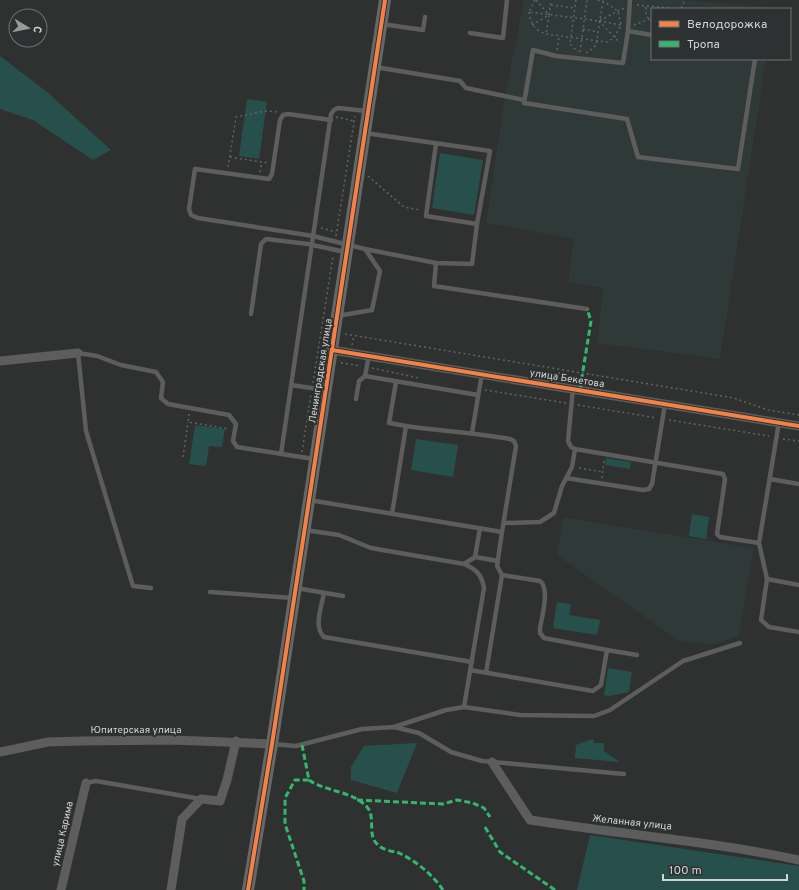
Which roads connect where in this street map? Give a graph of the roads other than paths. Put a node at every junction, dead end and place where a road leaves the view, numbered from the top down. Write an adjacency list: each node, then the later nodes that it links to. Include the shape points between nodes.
1 (385, 0): 5 (street, Ленинградская улица)
2 (507, 0): 7 (lane, via 503,38)
3 (630, 2): 6 (lane)
4 (425, 17): 5 (lane, via 423,30)
5 (382, 24): 10 (street, Ленинградская улица)
6 (628, 29): 8 (lane); 11 (lane, via 623,63 556,56 533,50)
7 (470, 32)
8 (651, 35)
9 (755, 60): 11 (lane, via 738,169 638,157 627,119 524,104)
10 (375, 67): 11 (lane, via 460,81 466,88); 12 (street, Ленинградская улица)
11 (524, 100)
12 (368, 112): 13 (lane, via 338,108 332,112); 14 (street, Ленинградская улица)
13 (331, 118): 17 (lane); 17 (lane, via 283,115 271,177 267,179 195,169 189,209 191,215)
14 (365, 132): 15 (lane); 19 (street, Ленинградская улица)
15 (436, 144): 16 (lane, via 426,216); 16 (lane, via 490,151)
16 (477, 224): 21 (lane, via 472,264)
17 (313, 236): 18 (lane); 19 (lane, via 335,241)
18 (312, 245): 19 (lane, via 334,249); 23 (lane, via 270,238 263,241); 32 (lane)
19 (348, 248): 20 (lane); 24 (street, Ленинградская улица)
20 (365, 249): 21 (lane); 24 (lane, via 380,271 372,310)
21 (436, 263): 22 (lane, via 434,286)
22 (587, 309)
23 (251, 314)
24 (337, 316): 25 (street, Ленинградская улица)
25 (332, 350): 27 (street, улица Бекетова); 34 (street, Ленинградская улица)
26 (78, 353): 28 (street); 43 (lane, via 156,372 163,382 163,401 229,414 236,424 233,441 237,447); 62 (lane, via 86,431 133,586)
27 (369, 355): 29 (street, улица Бекетова); 30 (lane)
28 (0, 361)
29 (482, 373): 33 (street, улица Бекетова); 35 (lane)
30 (365, 376): 31 (lane); 36 (lane, via 359,381)
31 (396, 382): 35 (lane); 39 (lane, via 389,423)
32 (291, 385): 34 (lane); 43 (lane)
33 (573, 388): 37 (street, улица Бекетова); 42 (lane, via 568,441)
34 (326, 390): 44 (street, Ленинградская улица)
35 (478, 395): 41 (lane)
36 (356, 399)
37 (666, 404): 38 (street, улица Бекетова); 45 (lane)
38 (779, 422): 40 (street, улица Бекетова); 47 (lane)
39 (406, 426): 41 (lane, via 449,433); 50 (lane)
40 (799, 426)
41 (472, 433): 51 (lane, via 510,439 516,443)
42 (575, 449): 45 (lane); 46 (lane, via 572,467)
43 (281, 454): 44 (lane)
44 (316, 459): 49 (street, Ленинградская улица)
45 (656, 463): 46 (lane, via 652,484 646,490); 55 (lane, via 723,474 725,479 717,534 720,537)
46 (566, 478): 51 (lane, via 557,507 550,517 534,523)
47 (770, 479): 48 (lane); 55 (lane)
48 (799, 484)
49 (309, 500): 50 (lane); 53 (street, Ленинградская улица)
50 (392, 514): 52 (lane)
51 (504, 523): 54 (lane)
52 (480, 528): 54 (lane); 56 (lane)
53 (305, 530): 58 (lane, via 344,537 371,548); 64 (street, Ленинградская улица)
54 (502, 532): 57 (lane)
55 (759, 543): 60 (lane)
56 (475, 557): 57 (lane); 58 (lane)
57 (498, 561): 59 (lane, via 497,568)
58 (464, 564): 71 (lane, via 477,572 484,588)
59 (502, 575): 69 (lane, via 540,581 545,585 540,628 544,638); 73 (lane)
60 (767, 579): 61 (lane); 67 (lane, via 761,617 763,623)
61 (799, 585)
62 (151, 588)
63 (210, 592): 64 (lane)
64 (295, 593): 65 (lane); 77 (street, Ленинградская улица)
65 (324, 593): 66 (lane); 71 (lane, via 319,625 319,631 324,637)
66 (343, 596)
67 (799, 632)
68 (740, 643): 74 (lane, via 683,661 610,710 594,716 520,715)
69 (607, 650): 70 (lane); 73 (lane, via 601,685 594,690)
70 (637, 655)
71 (472, 662): 72 (lane)
72 (470, 670): 73 (lane); 74 (lane)
73 (486, 673)
74 (464, 707): 75 (lane, via 446,710)
75 (394, 727): 77 (lane, via 362,729 296,746); 79 (lane, via 419,733 461,756)
76 (236, 741): 77 (street, Юпитерская улица); 78 (street, Юпитерская улица, via 48,742); 82 (street, via 228,780 220,801)
77 (272, 744): 86 (street, Ленинградская улица)
78 (0, 752)
79 (492, 762): 80 (lane); 83 (street, Желанная улица, via 530,820 742,848)
80 (624, 774)
81 (86, 783): 82 (lane, via 96,781); 84 (street, улица Карима)
82 (201, 799): 85 (street, via 182,819)
83 (799, 860)
84 (61, 890)
85 (171, 890)
86 (248, 890)

